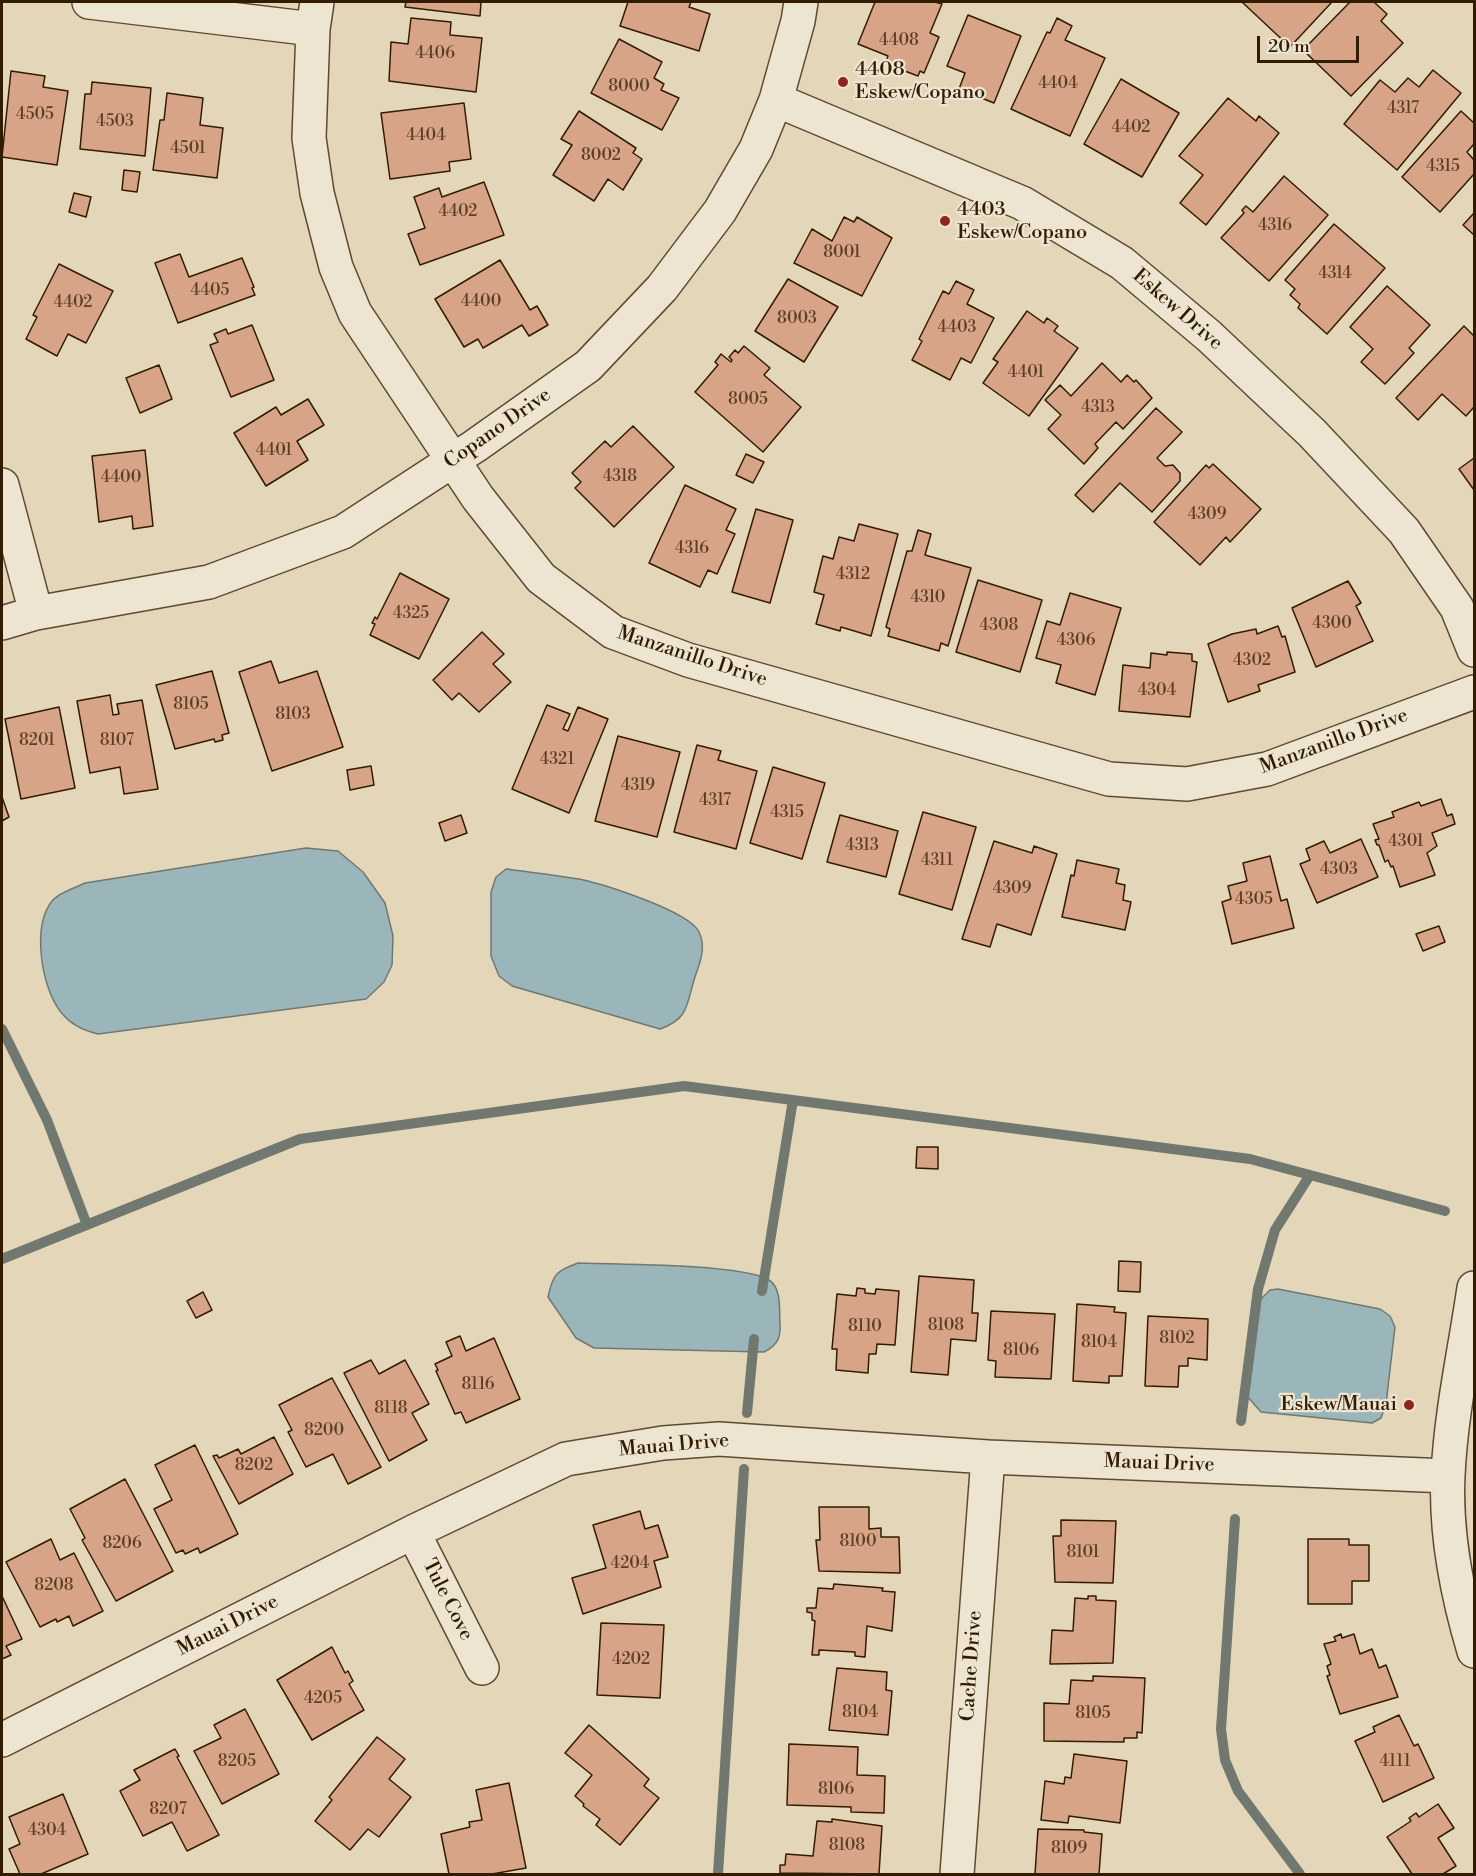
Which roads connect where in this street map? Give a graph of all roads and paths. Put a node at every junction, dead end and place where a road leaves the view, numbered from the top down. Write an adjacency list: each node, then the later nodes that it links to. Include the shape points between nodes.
1 (89, 2): 3 (street)
2 (801, 2): 4 (street, Copano Drive)
3 (315, 15): 5 (street, Manzanillo Drive, via 309,138 317,193 336,267 355,313)
4 (776, 100): 5 (street, Copano Drive, via 756,149 720,211 662,288 588,366); 9 (street, Eskew Drive, via 1022,203 1122,263 1209,336 1312,433 1404,531 1456,608)
5 (453, 461): 7 (street, Copano Drive, via 343,532 219,578); 10 (street, Manzanillo Drive, via 541,578 612,632 688,660 1109,779 1187,784 1267,769)
6 (2, 485): 7 (street)
7 (36, 613): 8 (street, Copano Drive)
8 (2, 623)
9 (1474, 650)
10 (1474, 692)
11 (1474, 1288): 13 (street)
12 (988, 1457): 13 (street, Mauai Drive); 14 (street, Mauai Drive, via 719,1439 663,1443 566,1459); 18 (street, Cache Drive)
13 (1448, 1476): 15 (street, via 1450,1542 1460,1604)
14 (412, 1532): 16 (street, Tule Cove); 17 (street, Mauai Drive)
15 (1474, 1651)
16 (482, 1668)
17 (2, 1740)
18 (957, 1875)

